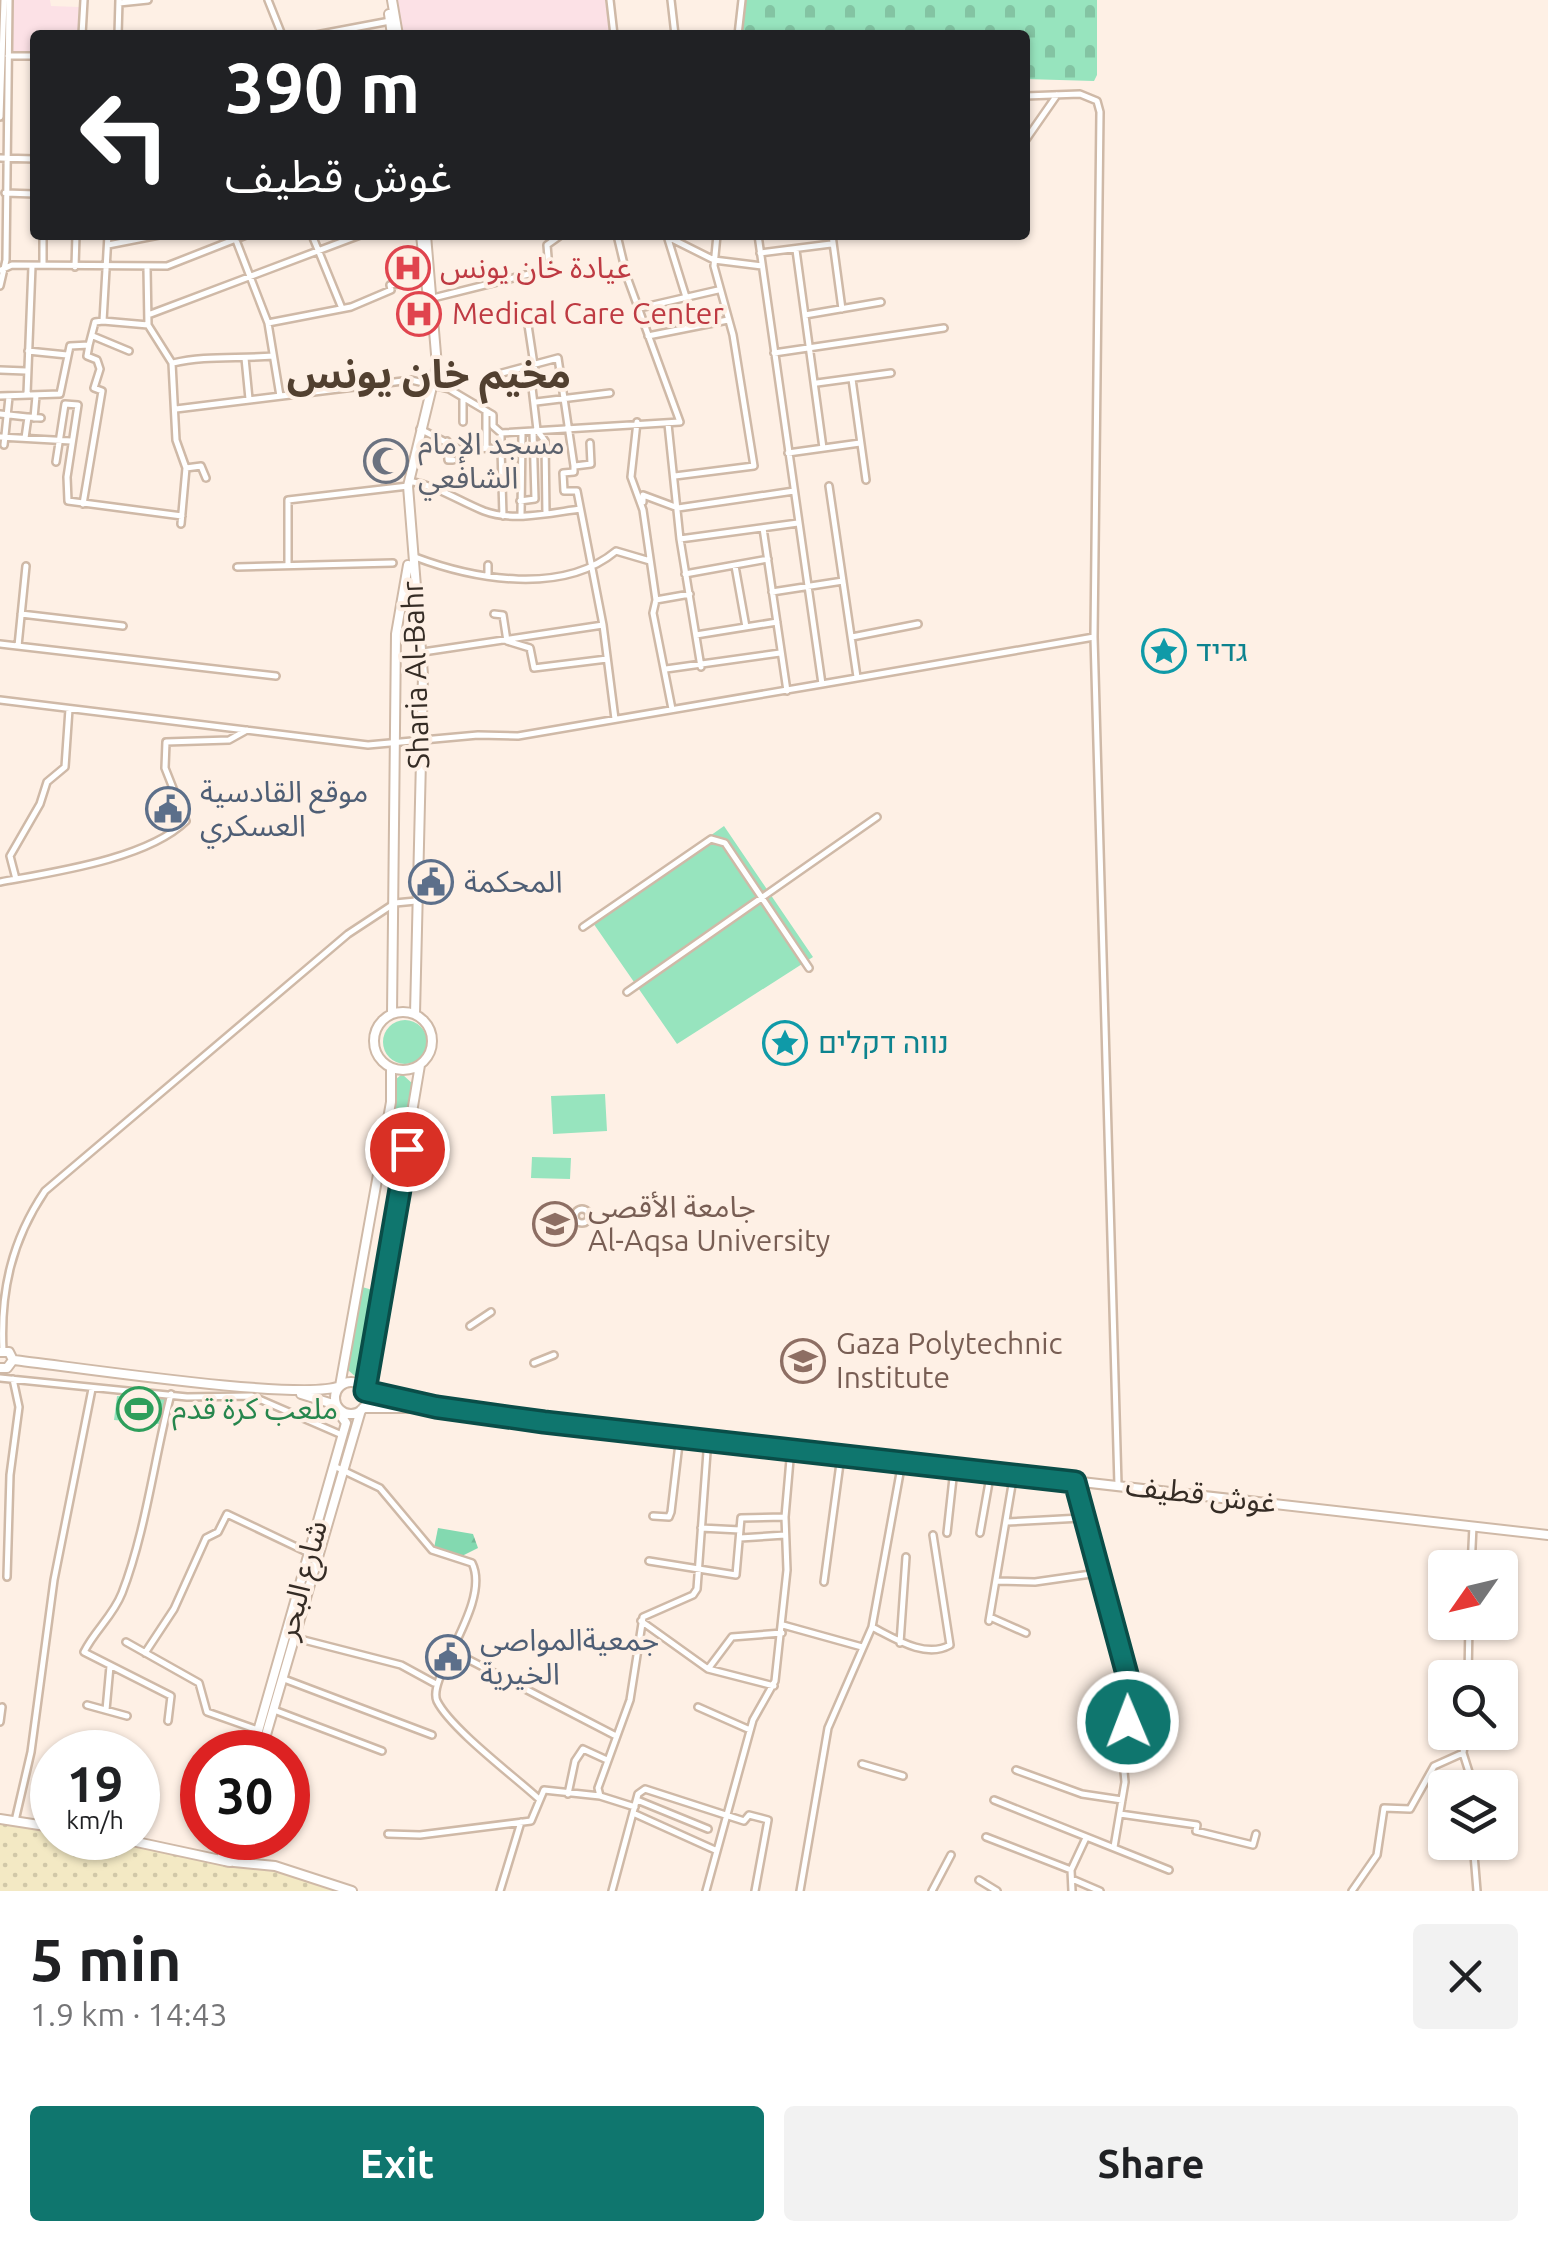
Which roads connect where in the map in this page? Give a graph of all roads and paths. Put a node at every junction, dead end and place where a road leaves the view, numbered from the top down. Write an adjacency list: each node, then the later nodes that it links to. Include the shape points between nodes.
1 (6, 0): 11 (street); 21 (street)
2 (84, 0): 12 (street)
3 (148, 0): 9 (street)
4 (268, 0): 14 (street)
5 (390, 0): 10 (main road); 17 (main road)
6 (610, 0): 18 (street)
7 (671, 0): 19 (street)
8 (742, 0): 20 (street)
9 (119, 2): 13 (street)
10 (390, 21): 15 (street); 16 (main road)
11 (2, 23): 21 (street)
12 (82, 30)
13 (118, 30)
14 (280, 30)
15 (342, 30)
16 (393, 30)
17 (394, 30)
18 (613, 30)
19 (674, 30)
20 (739, 30)
21 (4, 56): 22 (street); 25 (street); 27 (street)
22 (30, 56)
23 (1057, 95): 24 (street); 26 (street); 179 (street, via 1093,97 1100,112)
24 (1030, 96)
25 (0, 117)
26 (1030, 133)
27 (3, 158): 28 (street); 29 (street)
28 (30, 159)
29 (6, 192): 30 (street); 57 (street, via 6,260)
30 (30, 194)
31 (44, 240): 54 (street)
32 (76, 240): 56 (street)
33 (108, 240): 48 (street)
34 (134, 240): 48 (street)
35 (229, 240): 59 (street, via 182,262)
36 (236, 240): 60 (street)
37 (314, 240): 50 (street)
38 (347, 240): 50 (street)
39 (424, 240): 61 (main road)
40 (554, 240): 64 (street, via 547,245 549,269)
41 (619, 240): 68 (street)
42 (667, 240): 65 (street)
43 (672, 240): 52 (street)
44 (716, 240): 52 (street)
45 (759, 240): 51 (street)
46 (833, 240): 47 (street)
47 (833, 244): 49 (street); 69 (street)
48 (108, 245): 58 (street)
49 (796, 250): 51 (street); 71 (street)
50 (318, 251): 60 (street); 67 (street)
51 (760, 253): 55 (street)
52 (714, 260): 55 (street); 63 (street)
53 (32, 266): 54 (street); 57 (street); 83 (street)
54 (43, 266): 56 (street)
55 (762, 266): 84 (street)
56 (75, 267): 58 (street)
57 (0, 268): 62 (street)
58 (107, 268): 59 (street); 73 (street)
59 (147, 268): 70 (street)
60 (250, 277): 70 (street); 74 (street)
61 (428, 280): 64 (main road); 67 (street, via 390,285 364,302); 95 (main road)
62 (0, 286)
63 (718, 290): 65 (street); 72 (street)
64 (434, 298): 95 (main road, via 437,358)
65 (686, 298): 68 (street)
66 (881, 302): 69 (street)
67 (341, 306): 74 (street)
68 (640, 308): 79 (street)
69 (842, 309): 71 (street)
70 (148, 315): 76 (street)
71 (804, 315): 81 (street)
72 (728, 320): 79 (street); 134 (street, via 754,466)
73 (103, 321): 76 (street); 78 (street, via 95,322)
74 (268, 324): 86 (street)
75 (528, 324): 89 (street)
76 (148, 325): 88 (street)
77 (944, 328): 81 (street)
78 (93, 336): 80 (street); 82 (street)
79 (648, 336): 113 (street, via 678,410 680,422)
80 (88, 346): 85 (street, via 73,343); 141 (street, via 87,356 100,369 94,388 102,391)
81 (810, 348): 84 (street); 96 (street)
82 (129, 351)
83 (28, 352): 85 (street); 91 (street)
84 (774, 353): 129 (street)
85 (67, 355): 99 (street, via 60,394)
86 (273, 356): 87 (street); 101 (street)
87 (245, 358): 88 (street); 103 (street)
88 (172, 363): 107 (street)
89 (534, 366): 92 (street); 105 (street, via 558,358); 106 (street)
90 (0, 370): 91 (street)
91 (26, 370): 98 (street)
92 (502, 373)
93 (891, 373): 94 (street)
94 (852, 380): 96 (street); 124 (street)
95 (431, 383): 101 (street); 104 (street); 115 (main road)
96 (817, 383): 128 (street)
97 (610, 393): 105 (street)
98 (27, 394): 99 (street); 102 (street)
99 (36, 394): 110 (street)
100 (0, 396): 102 (street)
101 (280, 396): 103 (street)
102 (10, 397): 109 (street)
103 (249, 399): 107 (street)
104 (463, 399): 108 (street); 111 (street)
105 (565, 400): 106 (street); 114 (street)
106 (536, 402): 116 (street)
107 (176, 409): 133 (street, via 176,440)
108 (486, 413): 117 (street); 126 (street)
109 (4, 415): 110 (street); 120 (street)
110 (34, 418): 119 (street)
111 (463, 422)
112 (638, 422): 113 (street); 114 (street); 144 (street, via 630,468)
113 (668, 424): 134 (street)
114 (570, 426): 116 (street); 132 (street)
115 (420, 430): 123 (street); 137 (main road)
116 (535, 430): 118 (street); 140 (street, via 535,500); 145 (street, via 544,441)
117 (501, 433): 118 (street); 127 (street)
118 (522, 433): 140 (street)
119 (25, 438): 120 (street); 121 (street)
120 (3, 440)
121 (60, 440): 122 (street); 122 (street, via 65,404 78,405); 131 (street)
122 (71, 441): 141 (street, via 68,500)
123 (447, 441): 126 (street); 130 (street)
124 (860, 442): 128 (street); 136 (street)
125 (590, 443): 132 (street, via 591,464)
126 (486, 448): 127 (street)
127 (502, 448): 147 (street)
128 (823, 448): 129 (street)
129 (788, 454): 139 (street)
130 (453, 460)
131 (56, 462)
132 (574, 466): 143 (street, via 574,472 563,473 564,491 577,491)
133 (186, 468): 135 (street, via 202,466); 146 (street)
134 (675, 476): 142 (street)
135 (206, 478)
136 (866, 480)
137 (409, 484): 147 (street, via 444,489); 153 (main road); 157 (street, via 288,500)
138 (829, 486): 165 (street)
139 (794, 491): 142 (street); 149 (street)
140 (520, 501): 148 (street)
141 (83, 504): 146 (street)
142 (678, 508): 144 (street, via 643,495); 152 (street)
143 (580, 510): 145 (street); 162 (street)
144 (643, 510): 155 (street)
145 (546, 514): 148 (street)
146 (182, 516): 150 (street)
147 (503, 516): 148 (street)
148 (521, 516)
149 (798, 523): 151 (street); 166 (street)
150 (182, 524)
151 (763, 528): 152 (street); 154 (street)
152 (680, 540): 163 (street)
153 (411, 556): 164 (street); 183 (main road, Sharia Al-Bahr); 198 (main road, Sharia Al-Bahr, via 397,618)
154 (768, 560): 159 (street); 167 (street)
155 (650, 561): 162 (street, via 616,551); 169 (street)
156 (393, 562): 157 (street)
157 (288, 565): 161 (street)
158 (488, 565): 164 (street)
159 (735, 565): 163 (street); 176 (street)
160 (26, 566): 170 (street)
161 (237, 567)
162 (593, 570): 164 (street, via 524,579); 174 (street)
163 (685, 574): 168 (street)
164 (488, 576)
165 (843, 580): 166 (street); 178 (street)
166 (807, 586): 167 (street); 190 (street)
167 (772, 592): 172 (street)
168 (690, 594): 169 (street); 177 (street)
169 (656, 600): 187 (street)
170 (21, 614): 175 (street); 182 (street)
171 (494, 614): 180 (street, via 503,615)
172 (777, 622): 176 (street); 184 (street)
173 (918, 624): 178 (street)
174 (603, 625): 180 (street); 185 (street)
175 (123, 626)
176 (746, 627): 177 (street)
177 (696, 635): 186 (street)
178 (851, 637): 189 (street)
179 (1094, 637): 189 (street); 243 (street)
180 (507, 641): 183 (street); 185 (street, via 530,648 534,668)
181 (0, 644): 182 (street)
182 (18, 646): 188 (street)
183 (421, 652): 197 (main road, Sharia Al-Bahr)
184 (780, 653): 186 (street); 191 (street)
185 (607, 659): 195 (street)
186 (701, 667): 187 (street)
187 (666, 669): 194 (street)
188 (276, 676)
189 (857, 677): 190 (street)
190 (822, 684): 191 (street)
191 (786, 691): 194 (street)
192 (0, 700): 193 (street)
193 (69, 709): 196 (street); 200 (street, via 66,767 47,782 10,856)
194 (672, 710): 195 (street)
195 (614, 719): 197 (street)
196 (248, 730): 198 (street); 200 (street, via 229,740 166,742 165,768 186,820 168,836)
197 (421, 744): 198 (street); 203 (main road, Sharia Al-Bahr)
198 (396, 746): 204 (main road, Sharia Al-Bahr)
199 (877, 816): 202 (street)
200 (16, 879): 201 (street)
201 (0, 882)
202 (763, 899): 205 (street, via 725,843 711,839); 206 (street); 207 (street)
203 (420, 901): 204 (street); 209 (main road, Sharia Al-Bahr)
204 (395, 903): 208 (main road, Sharia Al-Bahr); 216 (street, via 290,980 45,1191 10,1262)
205 (583, 927)
206 (809, 968)
207 (627, 992)
208 (392, 1014): 209 (main road); 211 (main road, via 374,1036 377,1054)
209 (415, 1014): 210 (main road, via 431,1034 430,1052)
210 (420, 1065): 211 (main road); 213 (main road)
211 (391, 1068): 212 (main road)
212 (364, 1259): 213 (main road); 222 (main road)
213 (388, 1259): 225 (main road)
214 (491, 1312): 215 (street)
215 (470, 1326)
216 (2, 1351): 218 (main road)
217 (554, 1355): 219 (street)
218 (13, 1360): 220 (main road); 224 (main road)
219 (534, 1363)
220 (2, 1373): 221 (street)
221 (13, 1379): 223 (street); 238 (street, via 19,1407)
222 (340, 1386): 224 (main road); 225 (main road, via 354,1382); 228 (main road)
223 (92, 1388): 226 (street); 311 (street)
224 (270, 1388): 228 (main road)
225 (365, 1391): 227 (main road, غوش قطيف); 229 (main road)
226 (171, 1394): 230 (street, via 252,1396); 276 (street, via 123,1589 84,1652)
227 (436, 1407): 229 (main road, غوش قطيف); 231 (main road, غوش قطيف)
228 (340, 1409): 229 (main road); 230 (main road, شارع البحر, via 346,1417)
229 (362, 1409): 237 (main road, شارع البحر)
230 (343, 1435): 237 (main road, شارع البحر)
231 (680, 1435): 232 (main road, غوش قطيف); 244 (street, via 672,1512)
232 (708, 1438): 233 (main road, غوش قطيف); 249 (street)
233 (791, 1448): 234 (main road, غوش قطيف); 245 (street)
234 (842, 1454): 235 (main road, غوش قطيف); 264 (street)
235 (902, 1462): 236 (main road, غوش قطيف); 267 (street)
236 (954, 1466): 239 (main road, غوش قطيف); 251 (street)
237 (339, 1468): 257 (main road, شارع البحر); 270 (main road, شارع البحر); 274 (street, via 380,1488 432,1550 472,1563 477,1578)
238 (11, 1470): 240 (street); 262 (street)
239 (990, 1470): 241 (main road, غوش قطيف); 250 (street)
240 (0, 1472)
241 (1014, 1474): 242 (main road, غوش قطيف); 247 (street)
242 (1075, 1482): 243 (main road, غوش قطيف); 246 (street)
243 (1118, 1484): 248 (main road, غوش قطيف)
244 (653, 1516)
245 (785, 1518): 252 (street, via 741,1518); 254 (street)
246 (1081, 1518): 247 (street); 261 (street)
247 (1007, 1522): 263 (street)
248 (1473, 1526): 253 (main road, غوش قطيف); 256 (street)
249 (701, 1528): 252 (street); 260 (street)
250 (980, 1532)
251 (947, 1533)
252 (740, 1534): 254 (street); 260 (street, via 736,1574)
253 (1548, 1534)
254 (785, 1535): 266 (street)
255 (933, 1535): 272 (street, via 952,1641 938,1650)
256 (1471, 1550)
257 (311, 1554): 275 (street, via 227,1514 218,1532 206,1538 174,1609); 289 (main road, شارع البحر)
258 (906, 1556): 272 (street)
259 (649, 1561): 260 (street)
260 (699, 1569): 265 (street, via 695,1594)
261 (1098, 1574): 263 (street); 306 (street, via 1132,1696 1121,1740)
262 (7, 1576)
263 (996, 1581): 269 (street, via 989,1619)
264 (824, 1582)
265 (641, 1620): 277 (street); 293 (street, via 634,1685)
266 (783, 1625): 268 (street); 273 (street)
267 (872, 1627): 272 (street); 273 (street)
268 (782, 1633): 277 (street, via 734,1636); 280 (street)
269 (1026, 1633)
270 (296, 1638): 278 (main road, شارع البحر); 279 (street, via 401,1665)
271 (126, 1642): 275 (street)
272 (900, 1643)
273 (862, 1647): 333 (street, via 831,1714)
274 (454, 1652): 279 (street); 293 (street)
275 (145, 1653): 289 (street, via 201,1685 207,1712)
276 (110, 1666): 284 (street); 287 (street, via 171,1696)
277 (708, 1669): 280 (street)
278 (284, 1679): 285 (main road, شارع البحر); 292 (street)
279 (434, 1684): 304 (street, via 448,1716)
280 (774, 1686): 291 (street)
281 (88, 1705): 284 (street)
282 (2, 1707): 288 (street)
283 (698, 1707): 291 (street)
284 (106, 1710): 286 (street)
285 (274, 1710): 290 (main road, شارع البحر); 295 (street)
286 (127, 1716)
287 (168, 1721)
288 (0, 1722)
289 (258, 1730)
290 (268, 1730)
291 (750, 1730): 308 (street)
292 (432, 1735)
293 (616, 1736): 297 (street)
294 (1463, 1750): 296 (street)
295 (382, 1751)
296 (1462, 1753): 300 (street); 338 (street, via 1434,1766 1410,1809 1384,1808 1377,1856)
297 (607, 1760): 302 (street, via 583,1749); 303 (street)
298 (862, 1764): 301 (street)
299 (1016, 1770): 306 (street, via 1082,1794)
300 (1468, 1770)
301 (902, 1776)
302 (568, 1794): 303 (street); 304 (street, via 544,1790)
303 (600, 1796): 307 (street)
304 (540, 1798): 312 (street, via 533,1819)
305 (994, 1800): 318 (street)
306 (1122, 1800): 309 (street)
307 (635, 1807): 308 (street, via 645,1788); 314 (street); 320 (street); 330 (street)
308 (725, 1814): 320 (street); 332 (street, via 769,1822)
309 (1120, 1814): 316 (street, via 1196,1825 1196,1832 1252,1845); 319 (street)
310 (0, 1819): 311 (main road)
311 (14, 1821): 313 (main road)
312 (522, 1821): 315 (street); 329 (street)
313 (30, 1824)
314 (708, 1829)
315 (388, 1834)
316 (1256, 1834)
317 (986, 1837): 324 (street)
318 (1085, 1840): 319 (street); 324 (street)
319 (1114, 1847): 325 (street)
320 (715, 1850): 331 (street)
321 (950, 1856): 334 (street)
322 (250, 1860): 328 (main road)
323 (1475, 1860): 339 (street)
324 (1071, 1870): 326 (street)
325 (1169, 1870)
326 (1072, 1879): 336 (street); 337 (street)
327 (979, 1880): 335 (street)
328 (352, 1891)
329 (500, 1891)
330 (612, 1891)
331 (706, 1891)
332 (755, 1891)
333 (800, 1891)
334 (932, 1891)
335 (997, 1891)
336 (1072, 1891)
337 (1100, 1891)
338 (1352, 1891)
339 (1477, 1891)

